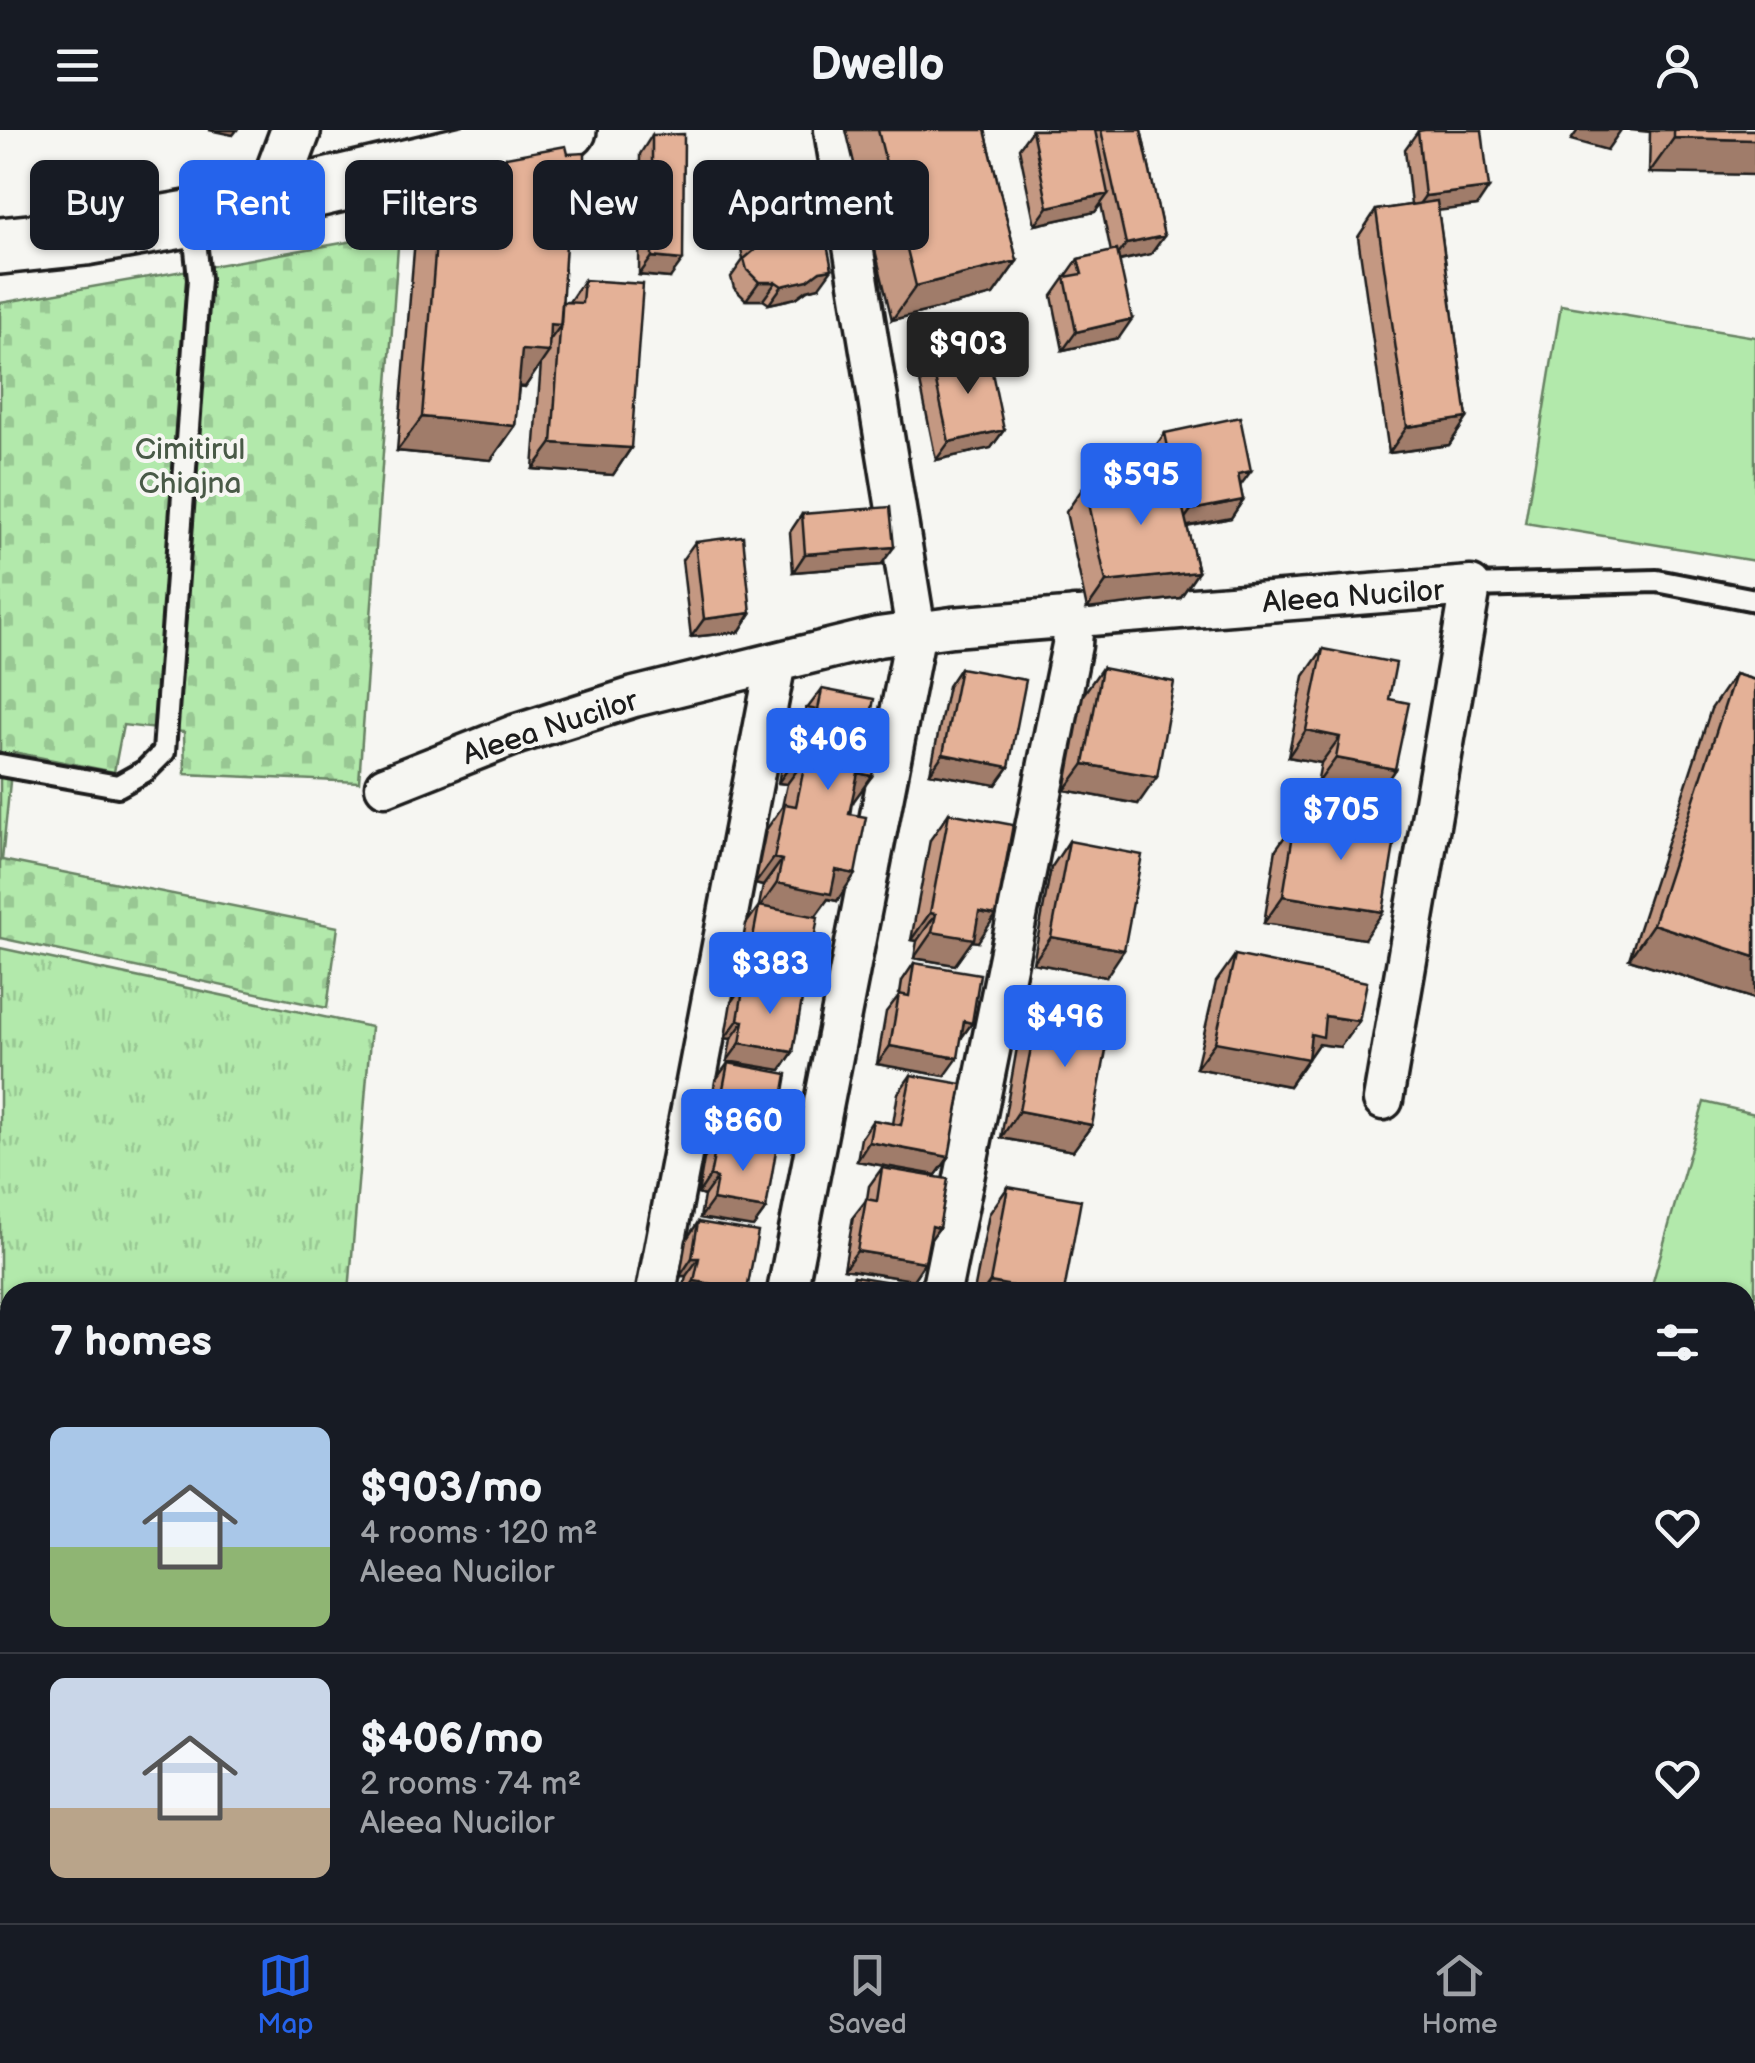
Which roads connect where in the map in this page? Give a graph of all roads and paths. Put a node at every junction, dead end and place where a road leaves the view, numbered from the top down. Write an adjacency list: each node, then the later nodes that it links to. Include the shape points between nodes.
1 (296, 130): 4 (street)
2 (568, 130): 5 (main road)
3 (834, 130): 12 (street)
4 (285, 160)
5 (325, 187)
6 (179, 220): 7 (main road)
7 (0, 246)
8 (196, 250): 14 (lane, via 164,752 118,786)
9 (1471, 586): 10 (lane, via 1657,581); 11 (street, Aleea Nucilor); 16 (street, Aleea Nucilor)
10 (1755, 600)
11 (1074, 617): 12 (street, Aleea Nucilor); 19 (street)
12 (916, 632): 13 (street, Aleea Nucilor); 18 (street)
13 (776, 662): 15 (street, Aleea Nucilor, via 516,734); 17 (street)
14 (0, 765)
15 (384, 786)
16 (1383, 1100)
17 (658, 1282)
18 (789, 1282)
19 (943, 1282)

